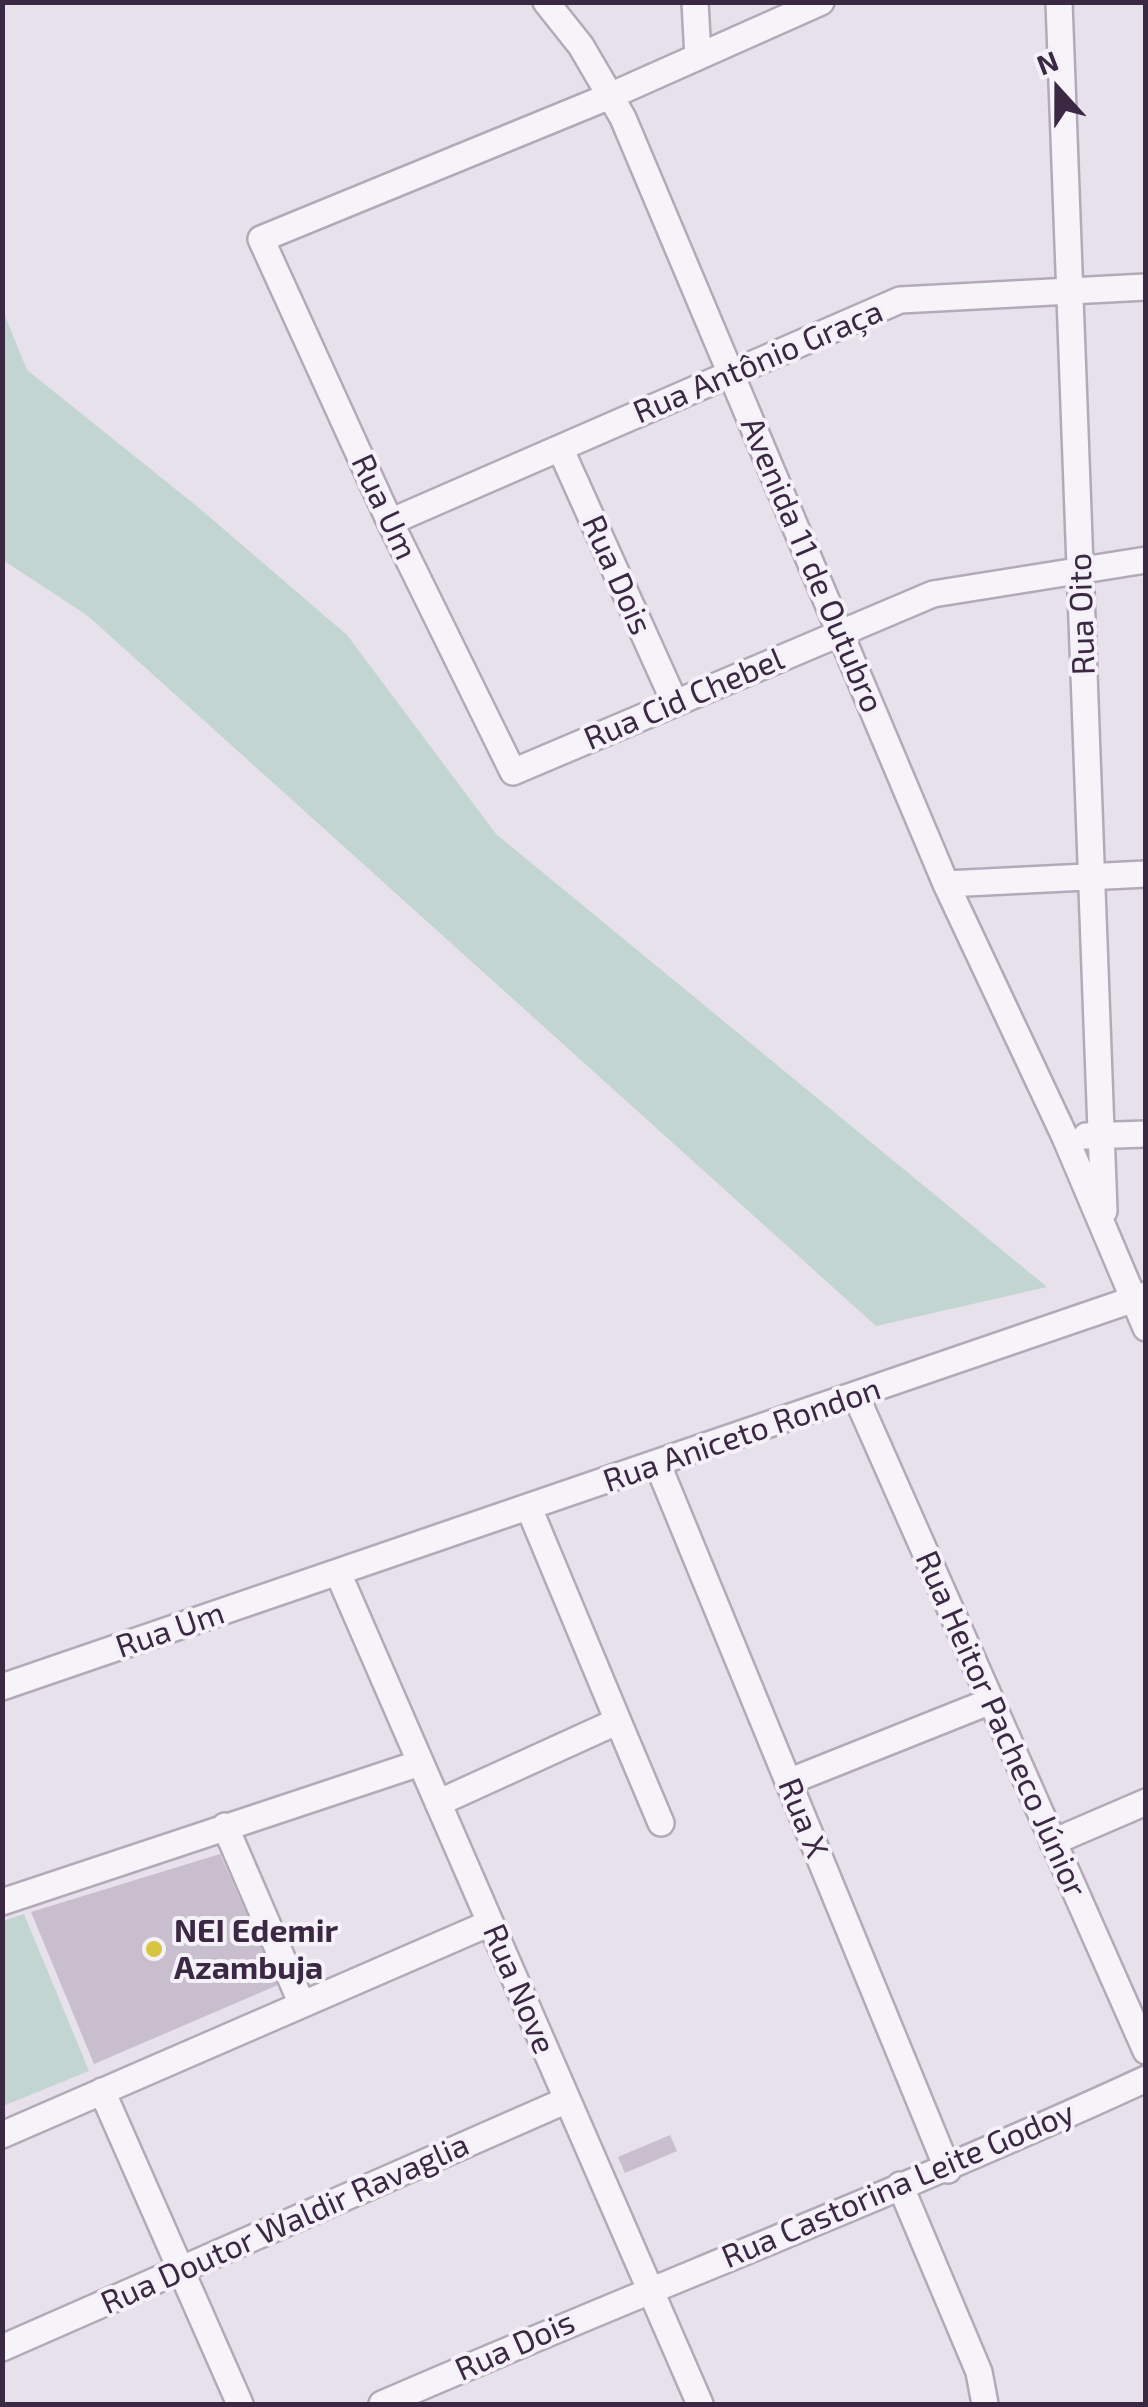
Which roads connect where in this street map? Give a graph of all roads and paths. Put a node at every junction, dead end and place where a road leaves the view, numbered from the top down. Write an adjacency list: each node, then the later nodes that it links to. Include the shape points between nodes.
1 (546, 2): 6 (street, Avenida 11 de Outubro)
2 (696, 2): 5 (street)
3 (821, 2): 5 (street)
4 (1059, 2): 8 (street, Rua Oito)
5 (698, 57): 6 (street)
6 (610, 96): 9 (street, Avenida 11 de Outubro); 11 (street, Rua Um, via 261,239)
7 (1146, 287): 8 (street, Rua Antônio Graça)
8 (1070, 291): 9 (street, Rua Antônio Graça, via 900,300); 13 (street, Rua Oito)
9 (731, 373): 10 (street, Rua Antônio Graça); 14 (street, Avenida 11 de Outubro)
10 (560, 448): 11 (street, Rua Antônio Graça); 15 (street, Rua Dois)
11 (390, 522): 16 (street, Rua Um)
12 (1146, 560): 13 (street, Rua Cid Chebel)
13 (1080, 568): 14 (street, Rua Cid Chebel, via 933,594); 18 (street, Rua Oito)
14 (840, 632): 15 (street, Rua Cid Chebel); 19 (street, Avenida 11 de Outubro)
15 (675, 703): 16 (street, Rua Cid Chebel)
16 (513, 772)
17 (1146, 874): 18 (street)
18 (1092, 877): 19 (street); 21 (street, Rua Oito)
19 (946, 884): 22 (street, Avenida 11 de Outubro)
20 (1146, 1134): 21 (street)
21 (1101, 1135): 22 (street); 23 (street, Rua Oito)
22 (1065, 1137): 23 (street, Avenida 11 de Outubro)
23 (1104, 1226): 24 (street, Avenida 11 de Outubro)
24 (1139, 1297): 25 (street, Avenida 11 de Outubro); 26 (street, Rua Aniceto Rondon)
25 (1146, 1328)
26 (856, 1396): 27 (street, Rua Aniceto Rondon); 31 (street, Rua Heitor Pacheco Júnior)
27 (658, 1466): 28 (street, Rua Aniceto Rondon); 34 (street, Rua X)
28 (529, 1508): 29 (street, Rua Aniceto Rondon); 32 (street)
29 (338, 1573): 30 (street, Rua Um); 33 (street, Rua Nove)
30 (2, 1687)
31 (991, 1701): 34 (street); 39 (street, Rua Heitor Pacheco Júnior)
32 (618, 1720): 36 (street); 37 (street)
33 (420, 1763): 36 (street, Rua Nove); 38 (street)
34 (788, 1782): 48 (street, Rua X)
35 (1146, 1802): 39 (street)
36 (438, 1803): 41 (street, Rua Nove)
37 (662, 1823)
38 (225, 1826): 40 (street); 42 (street)
39 (1053, 1842): 43 (street, Rua Heitor Pacheco Júnior)
40 (6, 1892)
41 (490, 1923): 42 (street); 46 (street, Rua Nove)
42 (301, 2002): 45 (street)
43 (1146, 2051)
44 (1146, 2079): 48 (street, Rua Castorina Leite Godoy)
45 (102, 2090): 47 (street); 50 (street)
46 (567, 2100): 50 (street, Rua Doutor Waldir Ravaglia); 51 (street, Rua Nove)
47 (2, 2135)
48 (948, 2170): 49 (street, Rua Castorina Leite Godoy)
49 (900, 2185): 51 (street, Rua Castorina Leite Godoy); 56 (street, via 979,2372)
50 (182, 2270): 52 (street, Rua Doutor Waldir Ravaglia); 53 (street)
51 (649, 2288): 54 (street, Rua Dois); 55 (street, Rua Nove)
52 (2, 2348)
53 (240, 2404)
54 (382, 2404)
55 (700, 2404)
56 (985, 2404)

